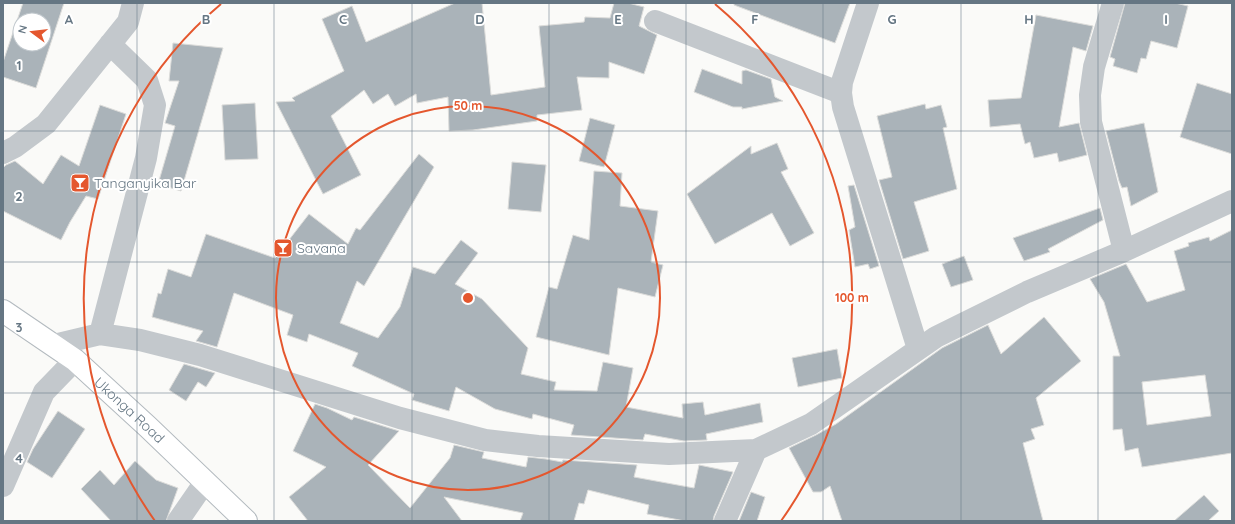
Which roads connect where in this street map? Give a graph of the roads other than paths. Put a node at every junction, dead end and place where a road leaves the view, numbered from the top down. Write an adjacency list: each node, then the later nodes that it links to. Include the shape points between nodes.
1 (133, 3): 5 (street, via 128,22)
2 (868, 3): 6 (street, via 846,67)
3 (1113, 3): 9 (street, via 1094,67 1090,95 1091,122)
4 (655, 21): 6 (street)
5 (110, 44): 7 (street, via 46,124); 11 (street, via 147,80 155,105 146,158)
6 (841, 93): 13 (street, via 843,107)
7 (3, 153)
8 (1232, 201): 9 (street)
9 (1124, 251): 13 (street, via 1027,292)
10 (3, 311): 12 (street, Ukonga Road)
11 (100, 334): 12 (street); 15 (street, via 140,340 200,355 400,418 485,440 669,454)
12 (54, 345): 14 (street, Ukonga Road)
13 (918, 348): 15 (street, via 811,424)
14 (75, 360): 16 (street, Ukonga Road); 17 (street, via 44,392)
15 (756, 450): 20 (street)
16 (205, 482): 18 (street); 19 (street, Ukonga Road)
17 (3, 486)
18 (178, 521)
19 (246, 521)
20 (725, 521)

